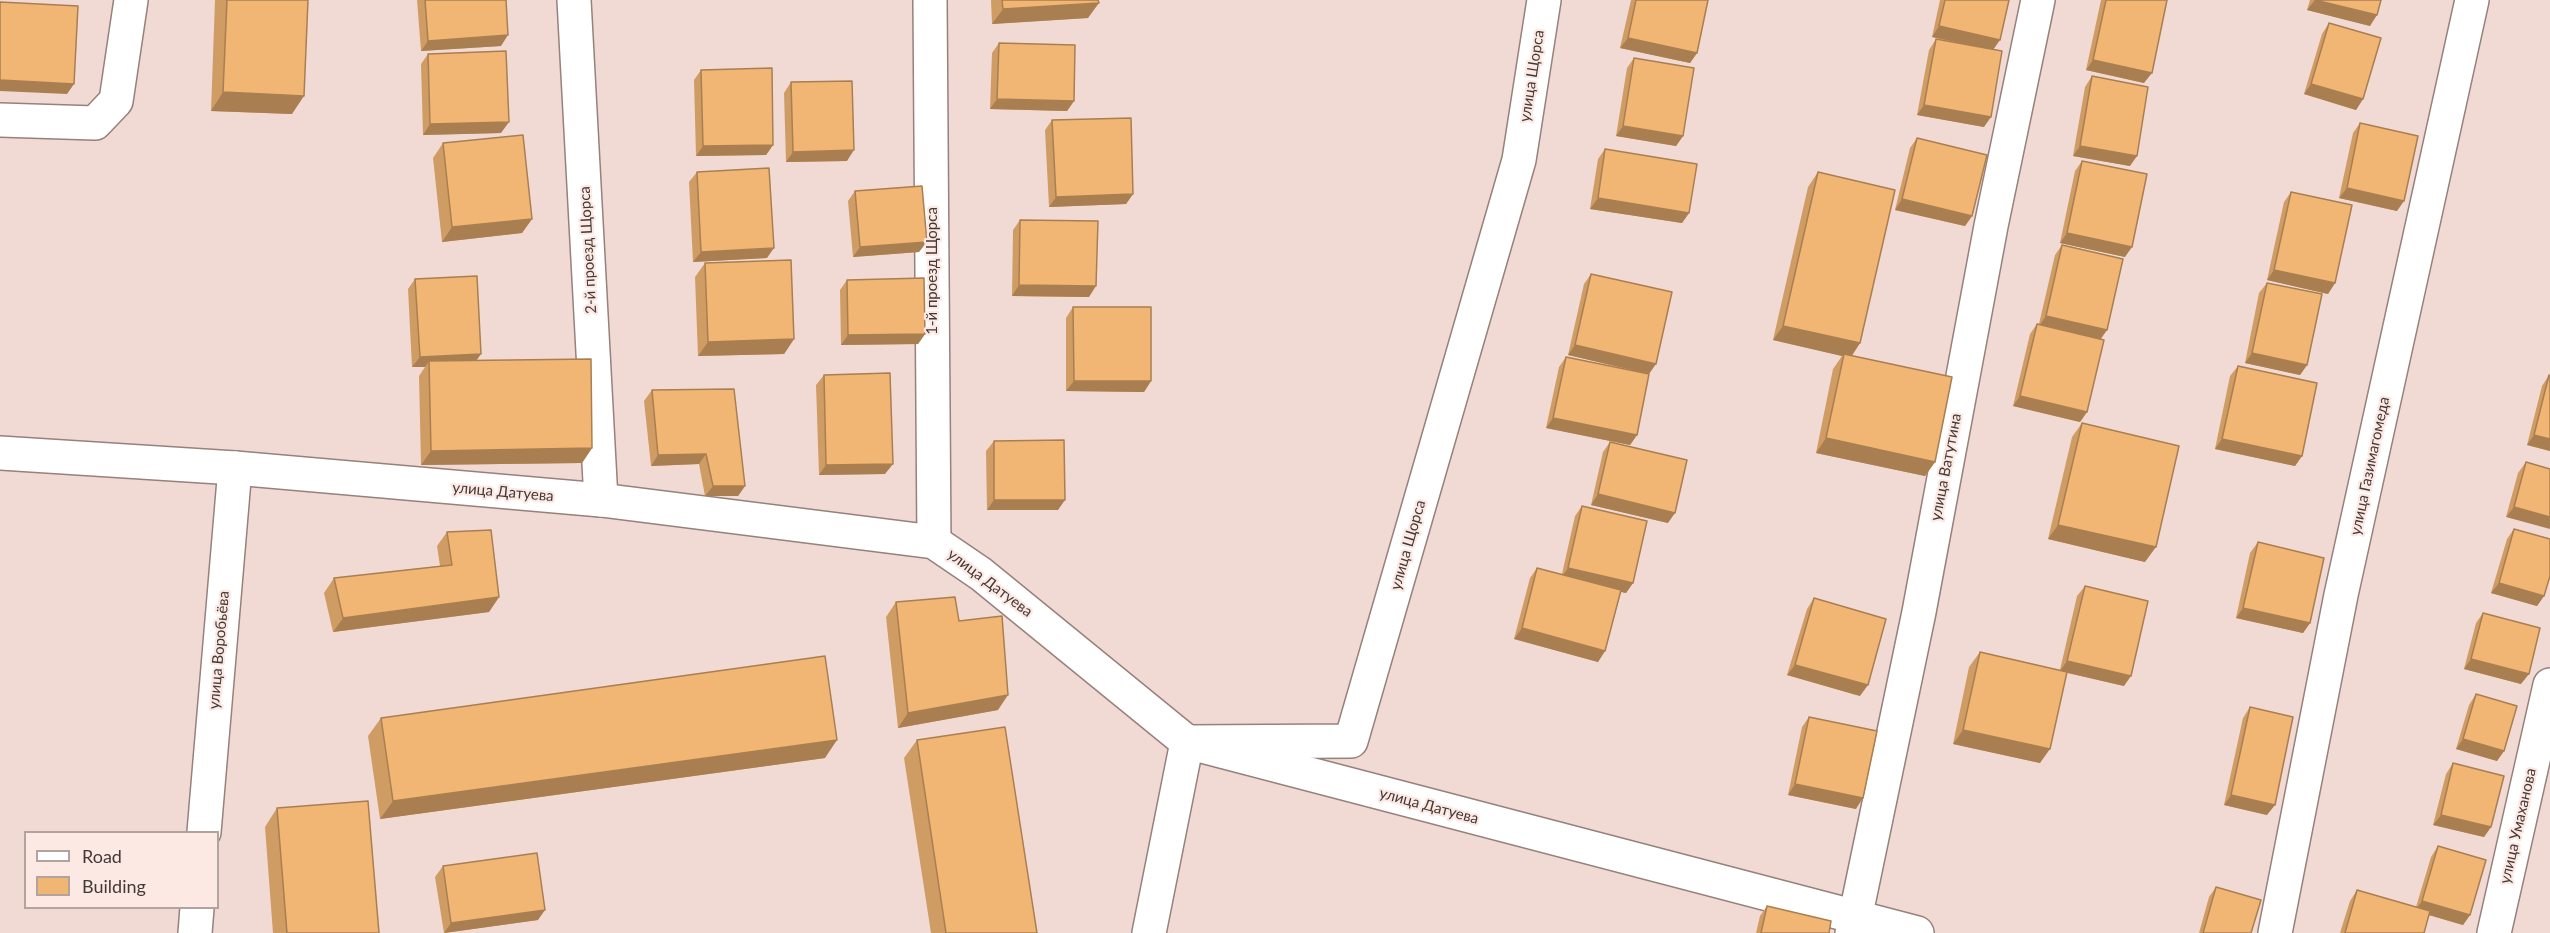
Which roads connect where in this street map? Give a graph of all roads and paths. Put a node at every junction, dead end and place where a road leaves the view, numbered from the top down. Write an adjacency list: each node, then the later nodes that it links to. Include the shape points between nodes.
1 (131, 0): 7 (street, via 116,101 95,123)
2 (574, 0): 10 (street, 2-й проезд Щорса)
3 (930, 0): 11 (street, 1-й проезд Щорса)
4 (1544, 0): 13 (street, улица Щорса, via 1519,160 1351,741)
5 (2038, 0): 16 (street, улица Ватутина)
6 (2472, 0): 20 (street, улица Газимагомеда, via 2341,595)
7 (0, 120)
8 (0, 453): 9 (street, улица Датуева)
9 (235, 468): 10 (street, улица Датуева); 14 (street, улица Воробьёва)
10 (601, 500): 11 (street, улица Датуева)
11 (934, 542): 13 (street, улица Датуева, via 981,574)
12 (2550, 685): 21 (street, улица Умаханова)
13 (1187, 742): 16 (street, улица Датуева); 18 (street)
14 (204, 831)
15 (197, 909): 17 (street)
16 (1854, 925): 19 (street, улица Датуева)
17 (195, 933)
18 (1149, 933)
19 (1917, 933)
20 (2275, 933)
21 (2494, 933)

